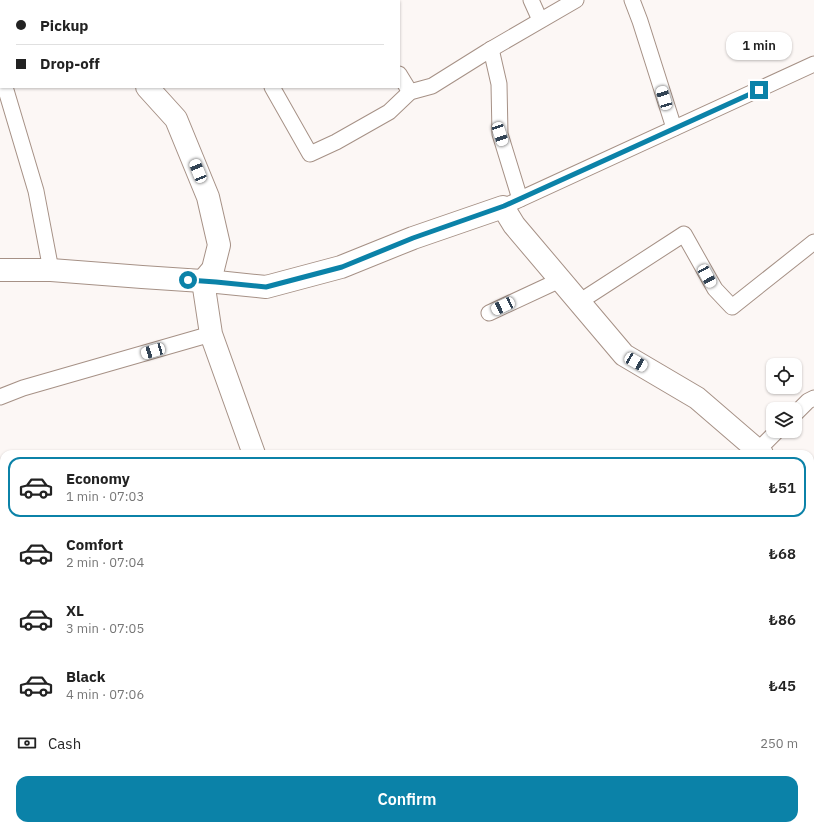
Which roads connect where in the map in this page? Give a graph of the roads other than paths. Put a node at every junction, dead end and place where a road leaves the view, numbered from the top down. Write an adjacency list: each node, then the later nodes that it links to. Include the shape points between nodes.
1 (531, 0): 4 (street)
2 (576, 0): 4 (street)
3 (632, 0): 12 (street)
4 (540, 20): 5 (street)
5 (491, 49): 11 (street, via 432,86); 13 (street, via 498,84 500,134)
6 (814, 64): 12 (street)
7 (400, 76): 11 (street)
8 (4, 88): 16 (street, via 36,191)
9 (147, 88): 18 (street, via 176,119 208,197 219,245 213,269)
10 (273, 88): 11 (street, via 310,154 389,112)
11 (410, 92)
12 (674, 128): 13 (street)
13 (512, 203): 17 (street, via 514,225); 18 (street, via 413,238 342,267 266,287)
14 (814, 242): 19 (street, via 732,307 715,290 684,234)
15 (0, 270): 16 (street)
16 (51, 270): 18 (street)
17 (560, 280): 19 (street); 20 (street)
18 (203, 281): 21 (street)
19 (578, 302): 27 (street, via 624,355 697,398)
20 (489, 313)
21 (211, 334): 22 (street, via 23,388); 26 (street)
22 (0, 398)
23 (814, 398): 24 (street)
24 (802, 407)
25 (771, 438): 28 (street)
26 (253, 450)
27 (758, 450)
28 (762, 450)

